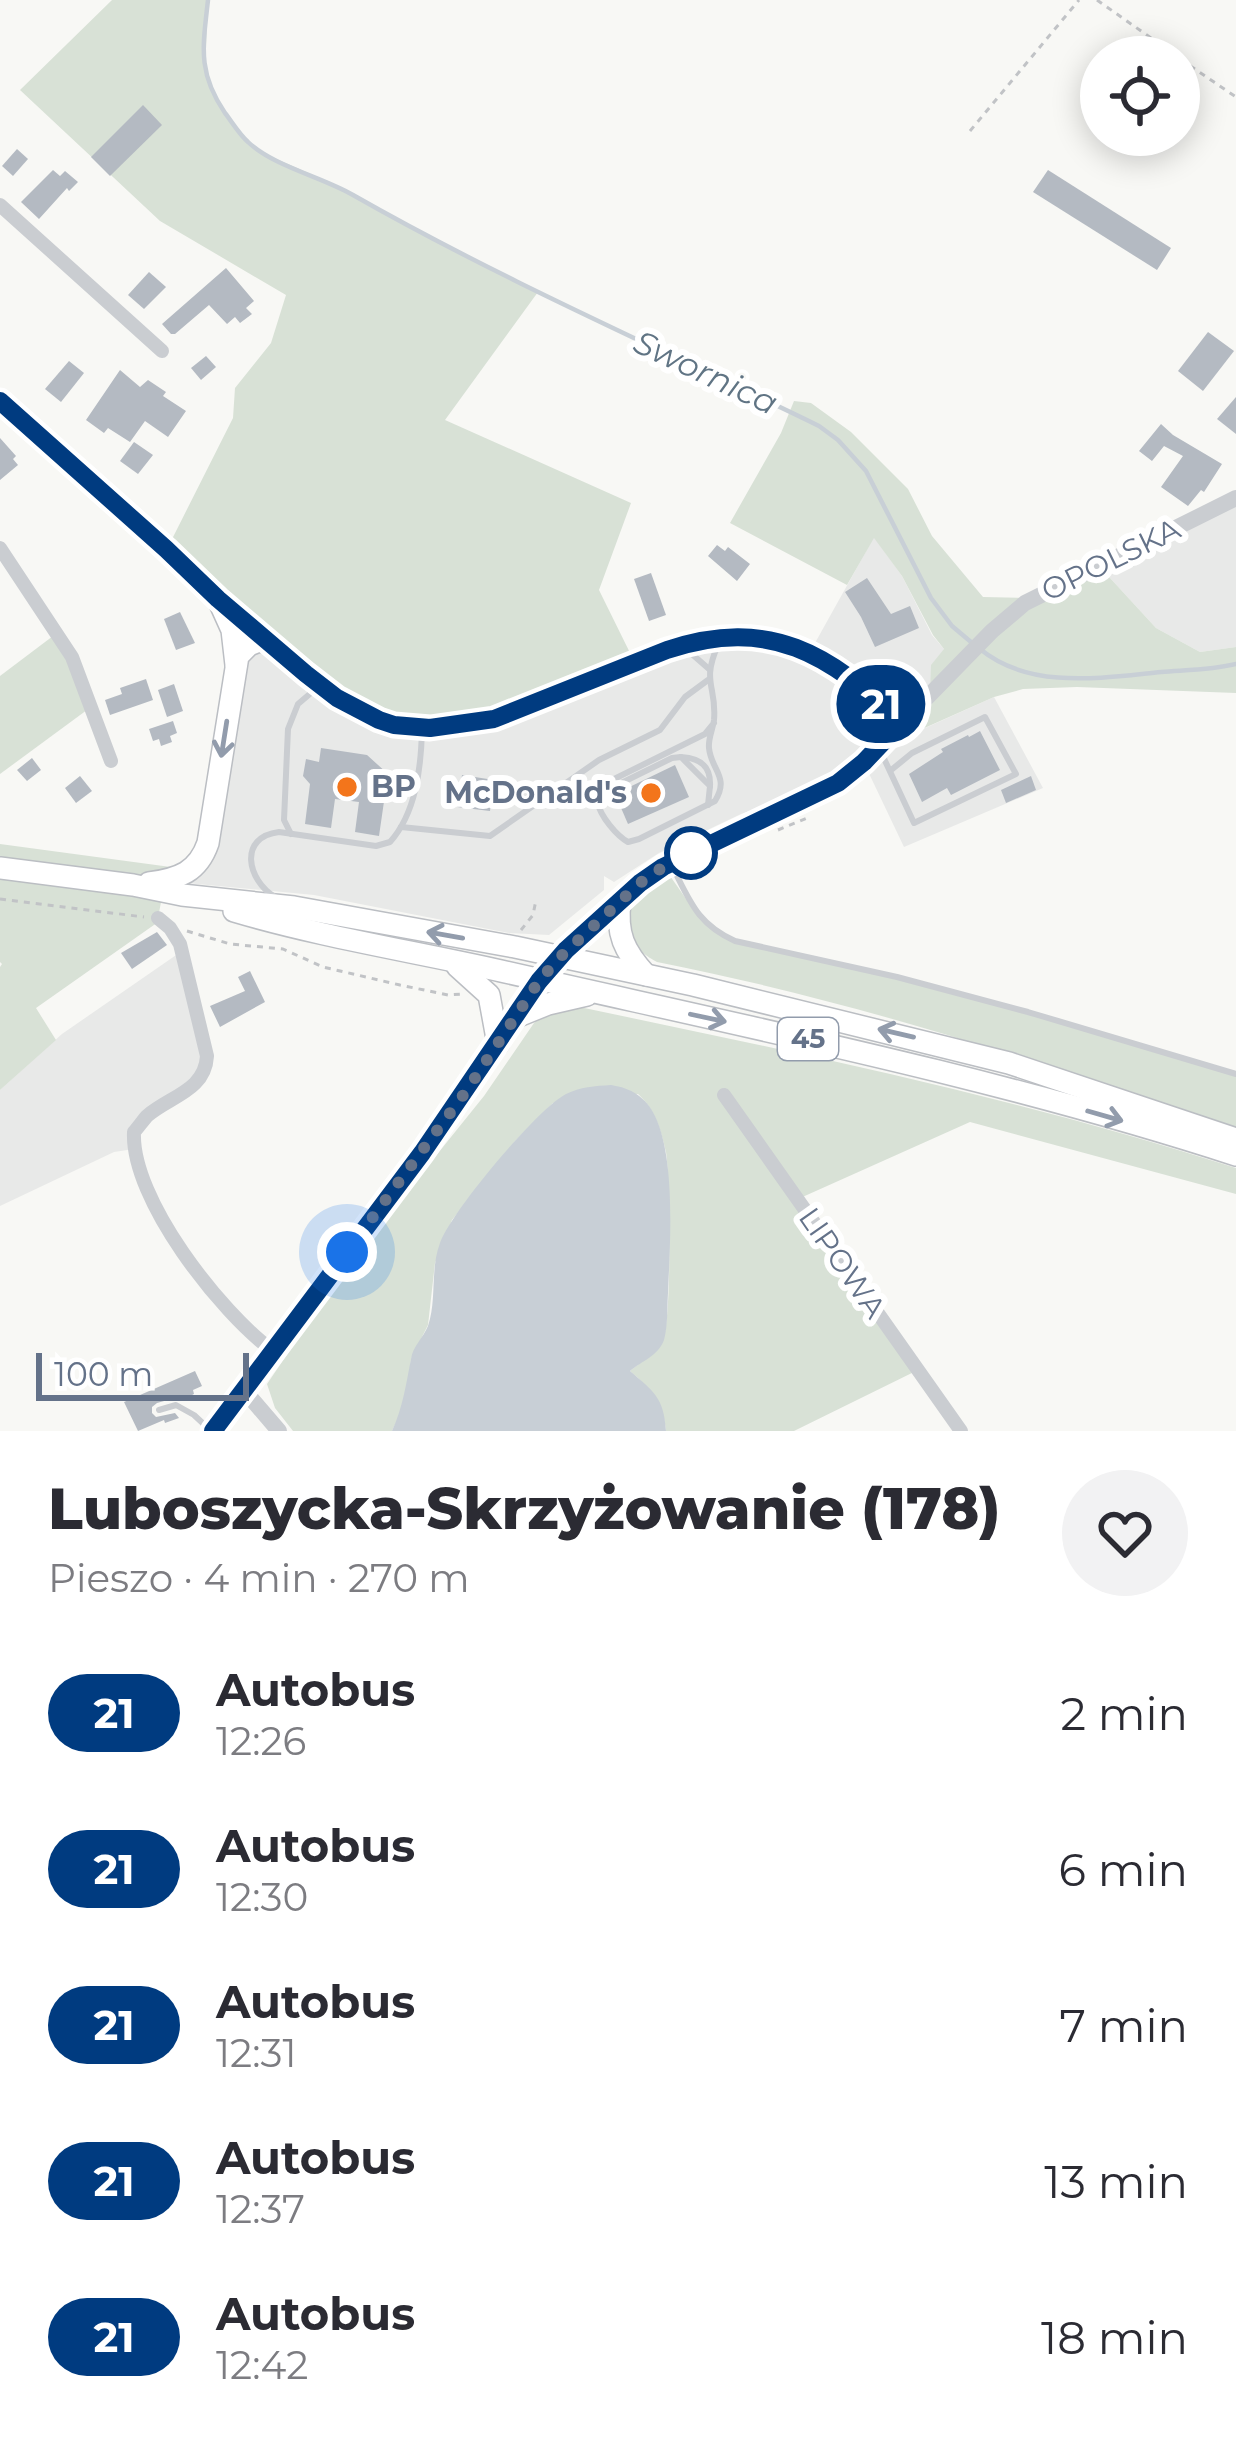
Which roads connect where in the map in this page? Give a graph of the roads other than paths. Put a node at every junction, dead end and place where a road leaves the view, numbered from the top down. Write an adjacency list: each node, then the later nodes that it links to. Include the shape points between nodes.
1 (0, 205): 2 (street)
2 (162, 351)
3 (0, 400): 6 (street)
4 (1236, 498): 14 (street, OPOLSKA, via 1034,598)
5 (0, 548): 20 (street, via 72,657)
6 (218, 599): 7 (street); 10 (main road)
7 (265, 638): 10 (main road, via 243,650); 13 (street)
8 (721, 638): 9 (street); 11 (lane); 14 (street, via 766,640 818,656)
9 (681, 645): 11 (lane); 16 (street, via 494,719)
10 (236, 665): 28 (main road, one-way to 28, via 202,858 178,878)
11 (709, 669): 12 (lane)
12 (708, 680): 15 (lane); 24 (lane, via 660,730 599,760 490,836)
13 (321, 685): 16 (street, via 379,720); 25 (lane, via 298,704 288,730 284,820)
14 (902, 722): 18 (street, OPOLSKA)
15 (714, 723): 17 (lane); 19 (lane)
16 (422, 728): 24 (lane, via 418,779)
17 (687, 743): 19 (lane); 22 (lane, via 604,784)
18 (878, 747): 21 (lane); 26 (street, OPOLSKA, via 820,794)
19 (709, 751): 23 (lane, via 722,783)
20 (111, 760)
21 (890, 771): 21 (lane, via 914,823 1016,774 985,717)
22 (598, 795): 23 (lane, via 628,842); 23 (lane, via 681,757 710,786)
23 (708, 805)
24 (401, 826): 25 (lane, via 384,845)
25 (291, 834): 31 (lane, via 264,836 251,859 258,884)
26 (670, 863): 30 (street, OPOLSKA); 40 (lane, via 698,916 735,940 919,983)
27 (0, 868): 28 (main road, 45)
28 (134, 885): 29 (main road, 45)
29 (182, 895): 31 (main road, 45); 34 (main road, 45)
30 (620, 901): 33 (street, OPOLSKA); 35 (main road, via 623,946)
31 (294, 907): 33 (main road, 45, one-way to 31)
32 (164, 923): 44 (street, via 180,944 206,1071 134,1132 136,1163 169,1234)
33 (560, 957): 35 (main road, 45); 36 (street, OPOLSKA)
34 (446, 959): 36 (main road, 45); 39 (main road, via 489,995)
35 (647, 975): 42 (main road, 45, one-way to 35, via 1010,1063)
36 (539, 981): 37 (main road, 45); 38 (street, OPOLSKA)
37 (594, 994): 38 (main road); 43 (main road, 45, one-way to 43, via 909,1063)
38 (516, 1017): 39 (street, OPOLSKA)
39 (498, 1044): 44 (street, OPOLSKA)
40 (1236, 1074)
41 (724, 1095): 49 (street, LIPOWA)
42 (1236, 1139)
43 (1236, 1155)
44 (273, 1351): 45 (street, OPOLSKA)
45 (244, 1390): 47 (street, OPOLSKA); 48 (street)
46 (159, 1410): 47 (lane, via 176,1405)
47 (213, 1431)
48 (279, 1431)
49 (961, 1431)

